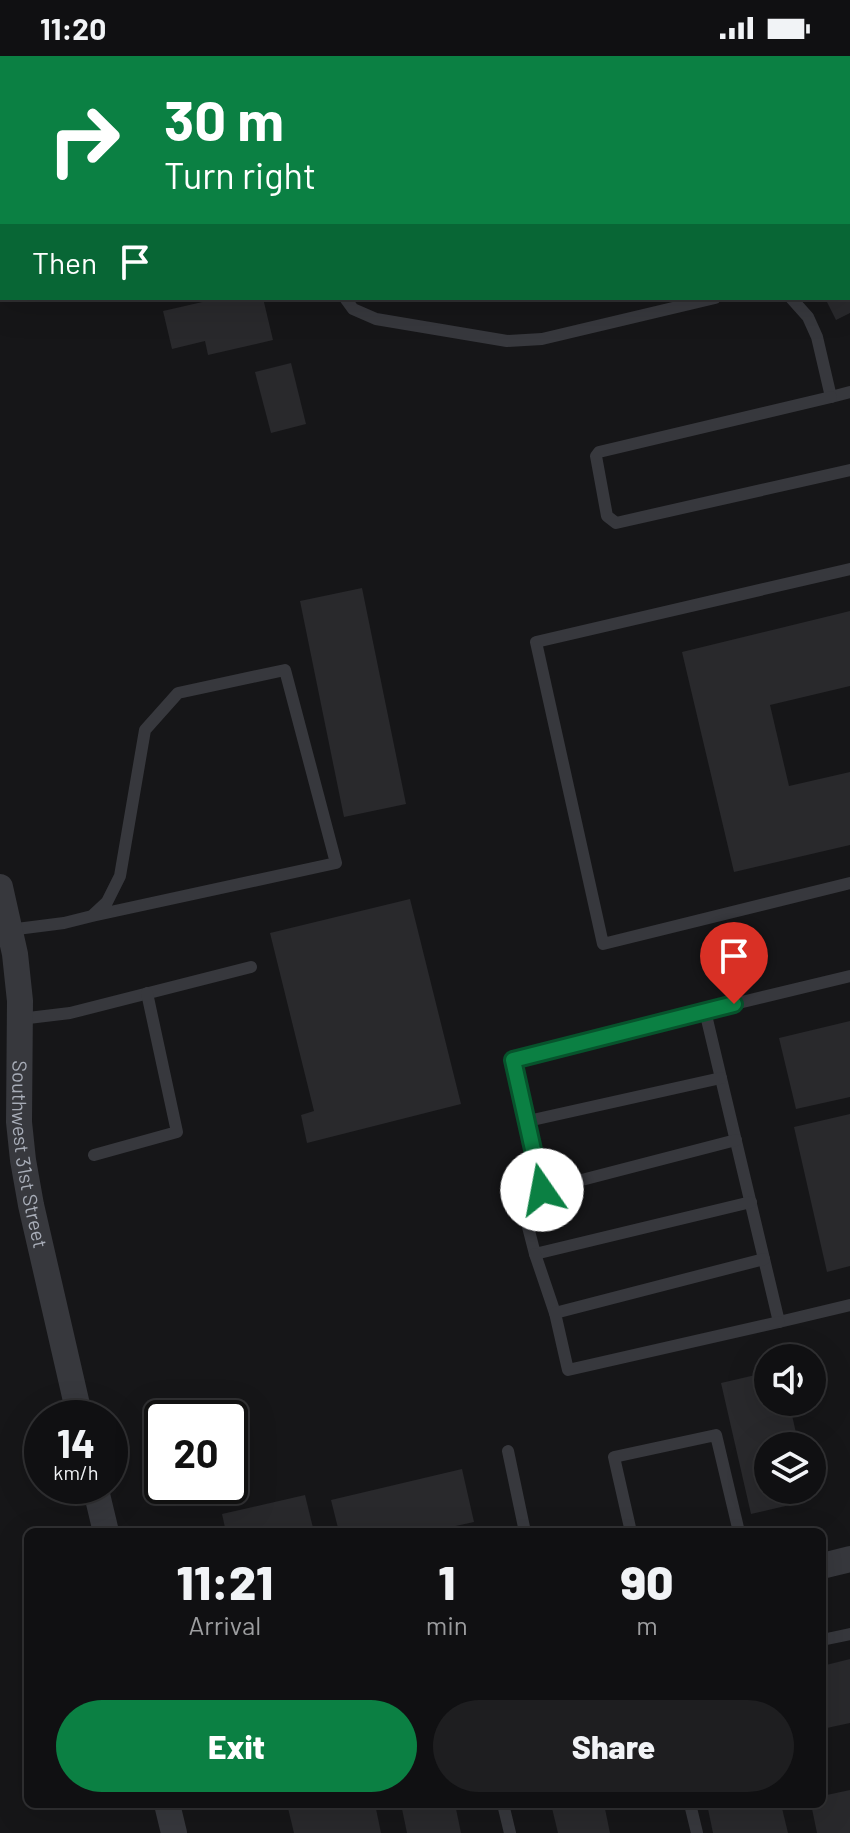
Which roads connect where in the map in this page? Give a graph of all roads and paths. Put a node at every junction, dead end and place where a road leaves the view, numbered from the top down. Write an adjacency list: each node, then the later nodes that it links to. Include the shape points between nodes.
1 (346, 300): 2 (lane, via 353,309 376,319 507,341 542,339)
2 (707, 300)
3 (793, 300): 5 (lane, via 817,337)
4 (850, 392): 5 (lane)
5 (831, 397): 6 (lane, via 599,452 607,516 616,523)
6 (850, 470)
7 (850, 569): 8 (lane, via 536,642 603,944)
8 (850, 883)
9 (0, 887): 11 (street, Southwest 31st Street)
10 (92, 916): 10 (lane, via 107,902 120,876 145,730 178,693 285,670 336,863); 11 (lane)
11 (9, 930): 16 (street, Southwest 31st Street)
12 (251, 967): 14 (lane)
13 (850, 976): 15 (lane)
14 (147, 993): 16 (lane, via 70,1013); 20 (lane, via 177,1132)
15 (705, 1011): 17 (lane); 18 (lane, via 513,1060)
16 (20, 1019): 28 (street, Southwest 31st Street, via 23,1160)
17 (721, 1078): 18 (lane); 19 (lane)
18 (528, 1121): 21 (lane)
19 (736, 1140): 21 (lane); 22 (lane)
20 (94, 1155)
21 (542, 1190): 23 (lane, via 520,1196)
22 (751, 1202): 23 (lane); 24 (lane)
23 (535, 1254): 26 (lane)
24 (764, 1259): 26 (lane); 27 (lane)
25 (850, 1305): 27 (lane)
26 (555, 1313): 27 (lane, via 568,1370)
27 (779, 1322)
28 (76, 1400)
29 (508, 1451): 32 (lane)
30 (99, 1504): 31 (street)
31 (105, 1528)
32 (524, 1528)
33 (630, 1528): 34 (lane, via 614,1457 716,1435)
34 (738, 1528)
35 (850, 1559): 36 (street)
36 (826, 1565)
37 (850, 1634): 38 (lane)
38 (826, 1639)
39 (168, 1808): 42 (street)
40 (504, 1808): 43 (lane)
41 (691, 1808): 44 (lane)
42 (174, 1833)
43 (510, 1833)
44 (697, 1833)

